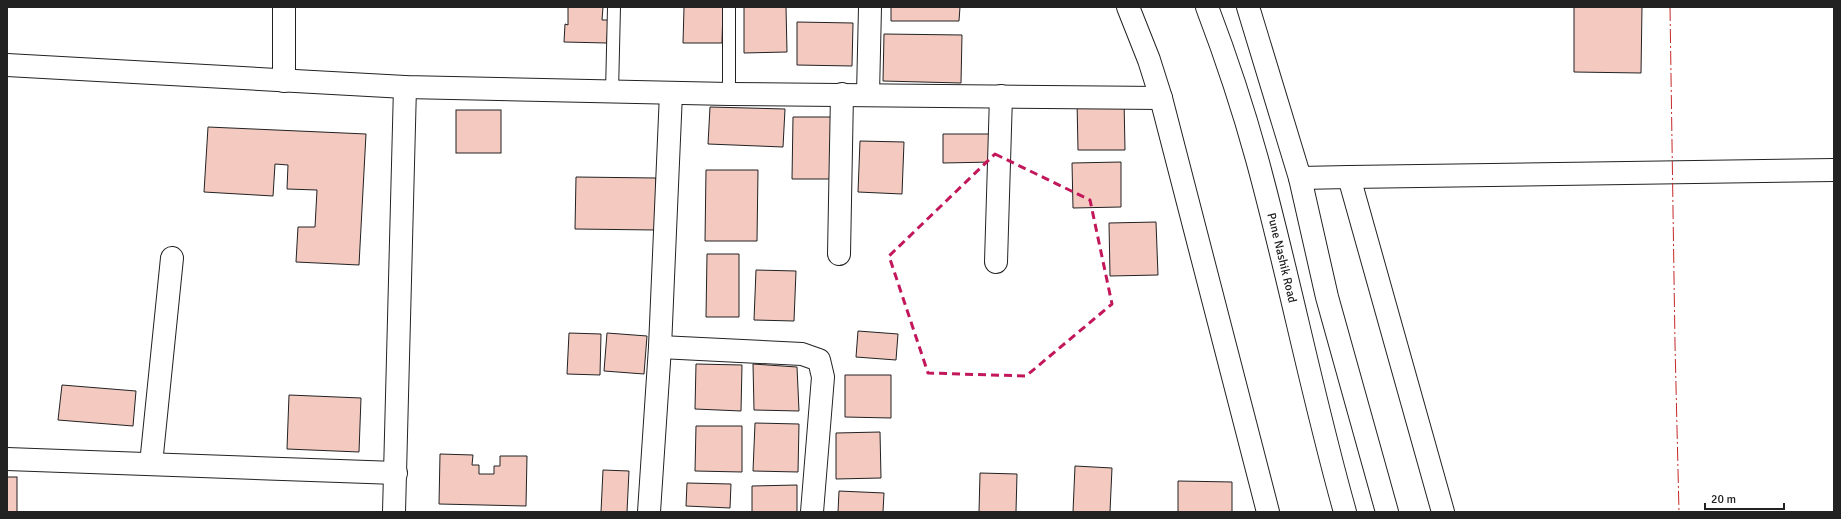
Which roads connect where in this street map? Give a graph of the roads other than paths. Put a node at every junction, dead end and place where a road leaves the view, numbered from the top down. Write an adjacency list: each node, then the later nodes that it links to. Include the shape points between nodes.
1 (284, 7): 9 (main road)
2 (614, 7): 11 (lane)
3 (729, 7): 13 (lane)
4 (870, 7): 15 (main road)
5 (1128, 7): 17 (main road)
6 (1207, 7): 32 (main road, Pune Nashik Road, via 1230,70 1257,158)
7 (1248, 7): 20 (main road, via 1284,118)
8 (7, 66): 9 (main road)
9 (284, 81): 10 (main road)
10 (404, 88): 11 (main road); 27 (main road)
11 (612, 92): 12 (main road)
12 (671, 93): 13 (main road); 24 (main road)
13 (729, 94): 14 (main road)
14 (842, 94): 15 (main road); 21 (main road)
15 (868, 94): 16 (main road)
16 (1001, 96): 17 (main road); 23 (main road)
17 (1161, 98): 31 (main road)
18 (1834, 170): 19 (main road)
19 (1349, 177): 20 (main road); 34 (main road)
20 (1300, 178): 33 (main road, via 1327,297)
21 (839, 254)
22 (172, 258): 26 (main road)
23 (996, 262)
24 (660, 348): 29 (main road); 30 (main road, via 802,354 819,360 824,377)
25 (7, 459): 26 (main road)
26 (151, 464): 27 (main road)
27 (396, 473): 28 (main road)
28 (394, 512)
29 (649, 512)
30 (812, 512)
31 (1268, 512)
32 (1345, 512)
33 (1387, 512)
34 (1443, 512)

